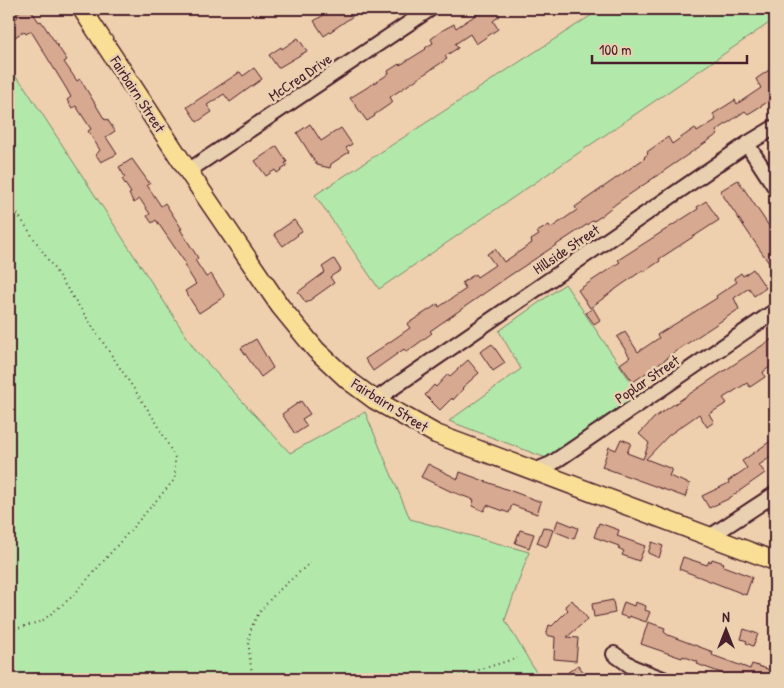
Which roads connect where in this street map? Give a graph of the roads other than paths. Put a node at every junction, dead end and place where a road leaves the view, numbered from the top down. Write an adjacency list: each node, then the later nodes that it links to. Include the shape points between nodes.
1 (82, 9): 5 (main road, Fairbairn Street)
2 (430, 9): 5 (street, McCrea Drive)
3 (775, 127): 4 (street, Hillside Street)
4 (747, 144): 6 (street); 8 (street, Hillside Street)
5 (188, 172): 8 (main road, Fairbairn Street, via 280,306 316,350)
6 (775, 187)
7 (775, 311): 9 (street, Poplar Street, via 551,464)
8 (375, 400): 9 (main road, Fairbairn Street, via 436,434)
9 (534, 471): 11 (main road, Fairbairn Street)
10 (775, 494): 11 (street)
11 (711, 536): 12 (main road, Fairbairn Street)
12 (775, 561)
13 (614, 654): 14 (street, via 634,668)
14 (663, 679)

